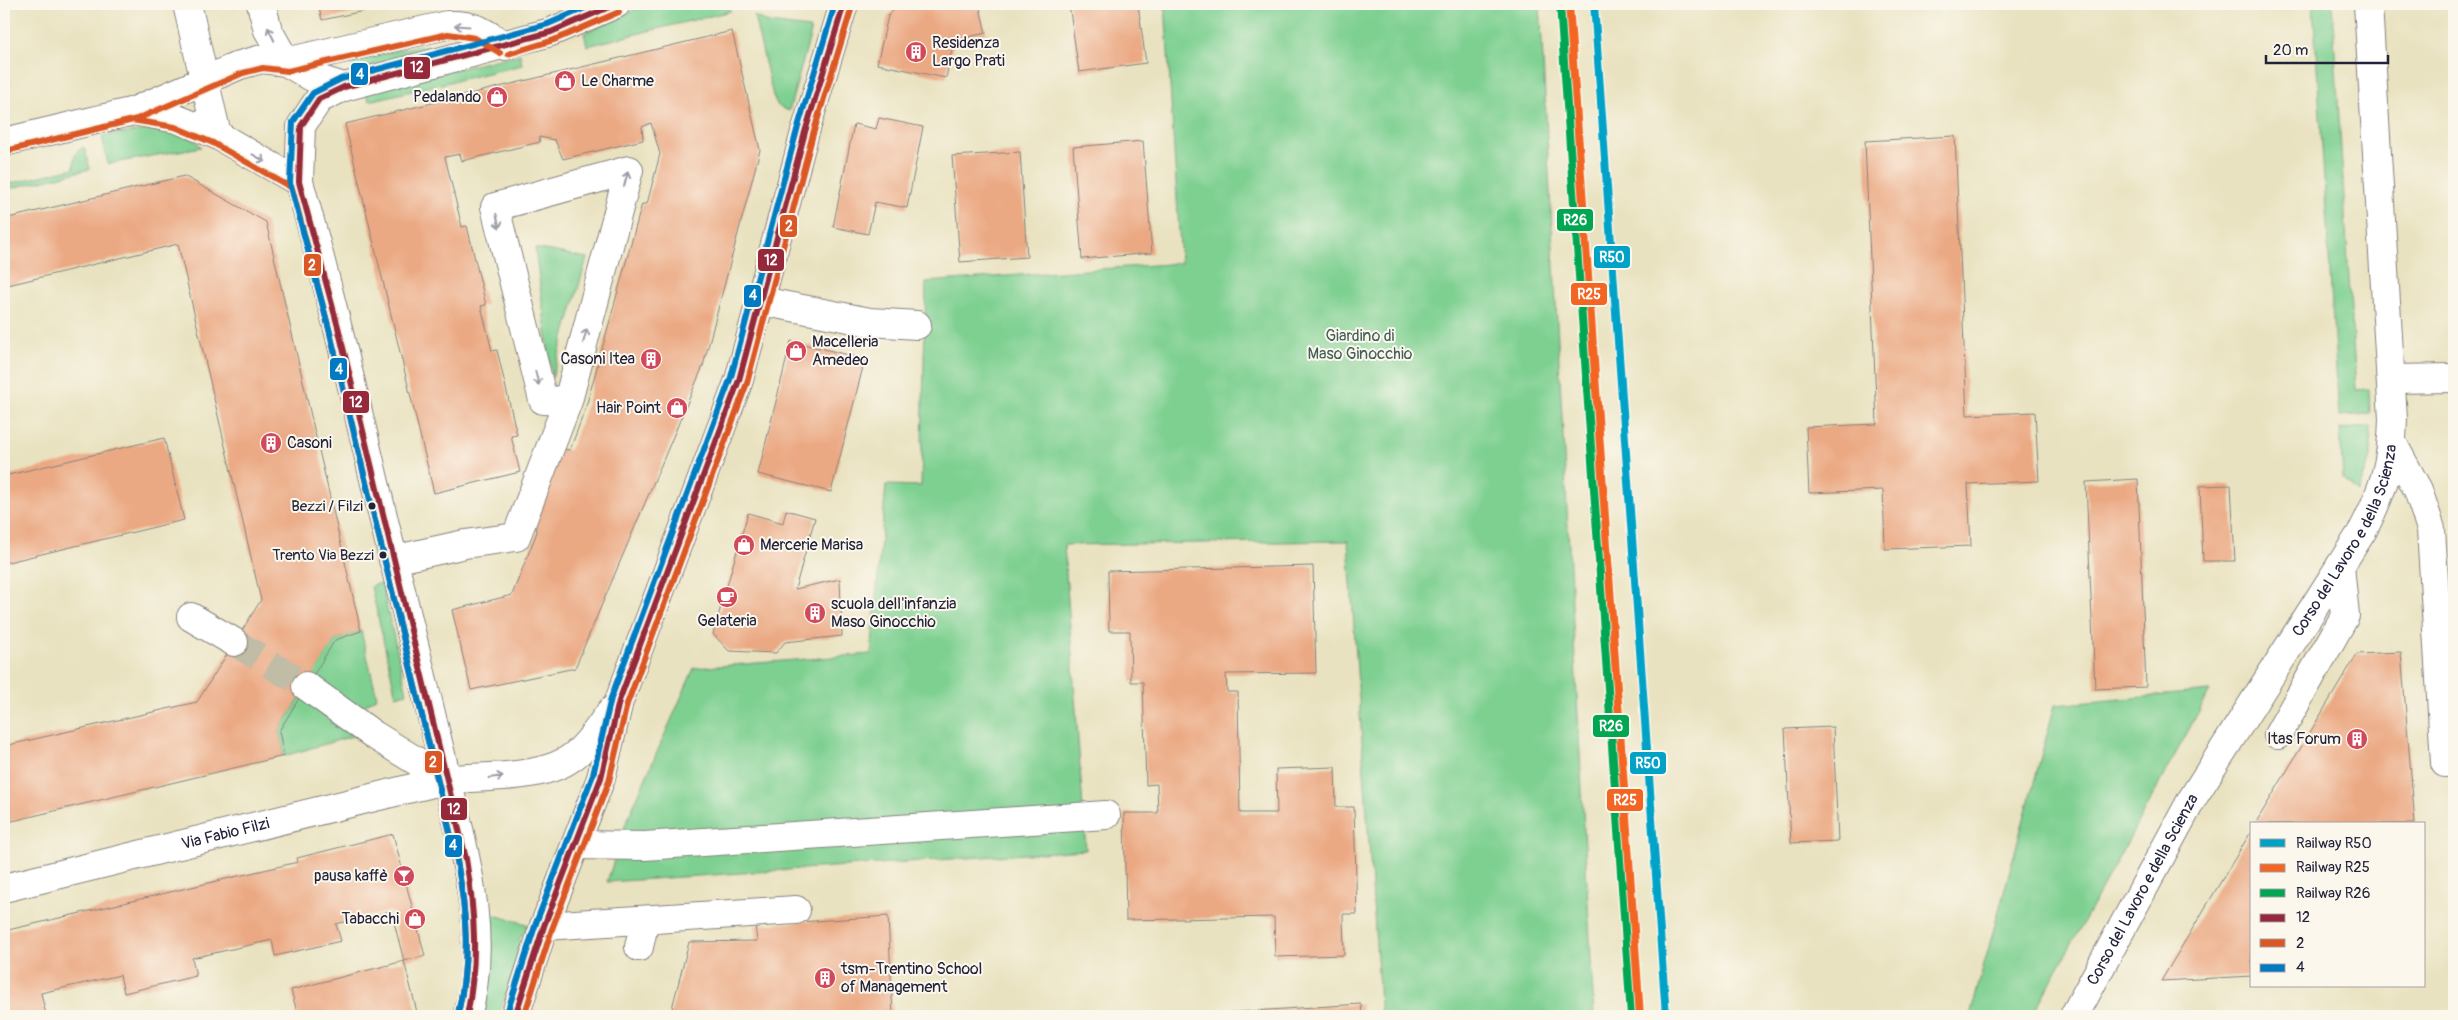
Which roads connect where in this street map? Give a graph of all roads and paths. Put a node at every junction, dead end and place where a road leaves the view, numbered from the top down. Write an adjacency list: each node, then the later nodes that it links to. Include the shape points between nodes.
1 (187, 4): 8 (street)
2 (261, 4): 7 (street, one-way to 2, via 268,30)
3 (616, 4): 6 (street, via 551,32)
4 (844, 4): 14 (street, via 805,132)
5 (2368, 4): 17 (street, Corso del Lavoro e della Scienza)
6 (504, 46): 7 (street, one-way to 7, via 478,28 447,25); 9 (street)
7 (286, 62): 8 (street, via 262,59); 9 (street, via 312,77)
8 (205, 80): 10 (street); 11 (street)
9 (344, 87): 13 (street, via 319,99 301,126)
10 (134, 112): 11 (street, via 177,119); 12 (street)
11 (217, 135): 13 (street, one-way to 13)
12 (4, 142)
13 (299, 182): 20 (street)
14 (761, 301): 15 (street, via 870,322); 25 (street, via 739,380)
15 (917, 325)
16 (2454, 378): 17 (street)
17 (2391, 379): 19 (street, Corso del Lavoro e della Scienza)
18 (568, 400): 18 (street, one-way to 18, via 570,391 629,170 495,207 543,400); 20 (street, via 516,537)
19 (2393, 444): 21 (street, Corso del Lavoro e della Scienza, via 2384,488); 27 (street, via 2418,490 2431,529)
20 (393, 560): 28 (street)
21 (2340, 566): 26 (street, via 2345,616); 38 (street, Corso del Lavoro e della Scienza, via 2192,799)
22 (191, 617): 23 (street)
23 (234, 642)
24 (306, 686): 28 (street, via 374,735)
25 (619, 701): 28 (street, Via Fabio Filzi, one-way to 25, via 526,773 558,766 575,756 591,740); 30 (street, via 601,778)
26 (2278, 735)
27 (2445, 763)
28 (447, 780): 31 (street, Via Fabio Filzi); 36 (street, via 470,881 476,924 476,973)
29 (1106, 815): 30 (street, via 644,846)
30 (576, 846): 34 (street)
31 (4, 888)
32 (796, 910): 33 (street)
33 (645, 920): 34 (street); 35 (street)
34 (544, 926): 37 (street)
35 (639, 947)
36 (467, 1016)
37 (515, 1016)
38 (2074, 1016)

